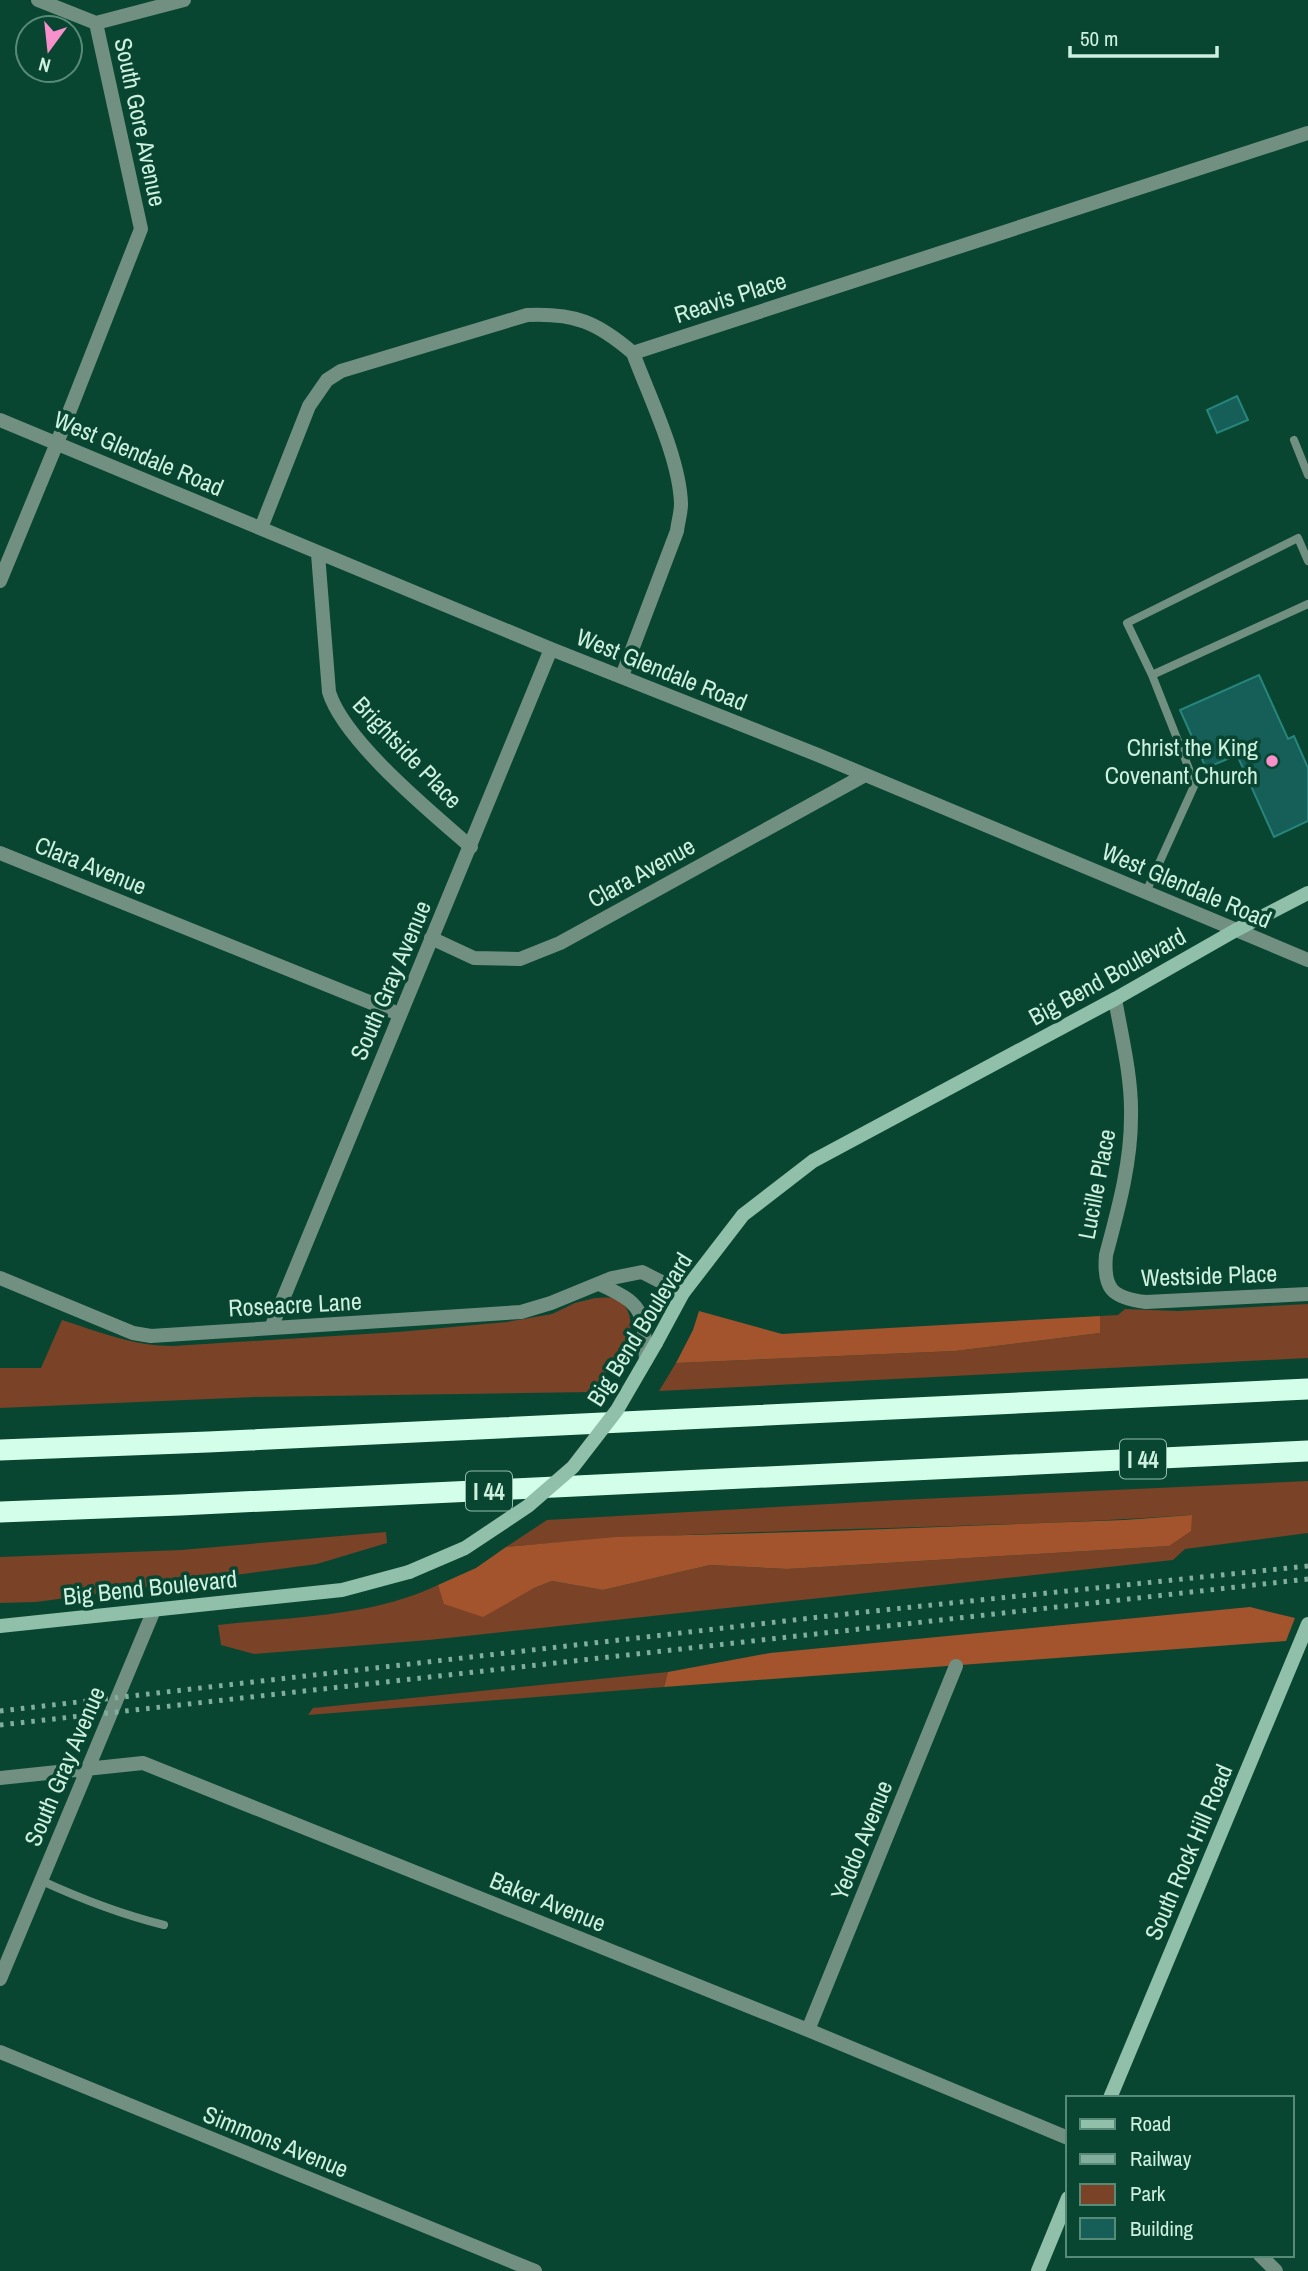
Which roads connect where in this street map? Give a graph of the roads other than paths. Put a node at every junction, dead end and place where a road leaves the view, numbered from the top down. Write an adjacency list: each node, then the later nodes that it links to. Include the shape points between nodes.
1 (38, 0): 3 (street)
2 (184, 0): 3 (street)
3 (96, 23): 8 (street, South Gore Avenue, via 141,229)
4 (1308, 133): 5 (street, Reavis Place)
5 (633, 353): 10 (street, via 590,323 554,314 527,316 341,371 327,380 309,406); 17 (street, via 679,483 681,507 677,531)
6 (0, 420): 8 (street, West Glendale Road)
7 (1294, 440): 9 (lane)
8 (57, 443): 10 (street, West Glendale Road); 13 (street, South Gore Avenue)
9 (1308, 475)
10 (261, 528): 11 (street, West Glendale Road)
11 (318, 554): 15 (street, West Glendale Road); 19 (street, Brightside Place, via 334,708 386,769)
12 (1308, 561): 16 (lane, via 1298,538 1127,623)
13 (0, 580)
14 (1308, 604): 16 (lane)
15 (551, 649): 17 (street, West Glendale Road); 19 (street, South Gray Avenue)
16 (1152, 675): 21 (lane, via 1195,784)
17 (622, 676): 18 (street, West Glendale Road)
18 (865, 775): 21 (street, West Glendale Road); 24 (street, Clara Avenue, via 560,943 520,959 474,958)
19 (471, 847): 24 (street, South Gray Avenue)
20 (0, 853): 27 (street, Clara Avenue)
21 (1146, 892): 23 (street, West Glendale Road)
22 (1308, 893): 23 (main road, Big Bend Boulevard)
23 (1236, 930): 25 (street, West Glendale Road); 26 (main road, Big Bend Boulevard)
24 (431, 938): 27 (street, South Gray Avenue)
25 (1308, 960)
26 (1115, 999): 30 (street, Lucille Place, via 1132,1114 1130,1147 1105,1263 1107,1283); 31 (main road, Big Bend Boulevard, via 813,1161 743,1214)
27 (399, 1014): 33 (street, South Gray Avenue)
28 (0, 1278): 33 (street, Roseacre Lane, via 133,1333 151,1336)
29 (599, 1284): 31 (street, Roseacre Lane, via 642,1272); 33 (street, Roseacre Lane, via 521,1312); 34 (street, via 638,1307 644,1322)
30 (1114, 1292): 32 (street, Westside Place, via 1146,1302)
31 (683, 1293): 34 (main road, Big Bend Boulevard, bridge)
32 (1308, 1294)
33 (271, 1328)
34 (646, 1360): 41 (main road, Big Bend Boulevard, bridge, via 617,1409 573,1467 528,1506 465,1548 409,1572 342,1590)
35 (1308, 1389): 37 (highway)
36 (0, 1442): 37 (highway)
37 (32, 1449): 38 (highway)
38 (0, 1450)
39 (1308, 1451): 40 (highway, I 44)
40 (0, 1512)
41 (154, 1610): 43 (main road, Big Bend Boulevard); 46 (street, South Gray Avenue)
42 (1308, 1625): 44 (main road, South Rock Hill Road)
43 (0, 1626)
44 (1304, 1639): 53 (main road, South Rock Hill Road)
45 (956, 1666): 51 (street, Yeddo Avenue)
46 (87, 1768): 47 (street, Baker Avenue); 48 (street, South Gray Avenue); 51 (street, Baker Avenue, via 143,1763)
47 (0, 1778)
48 (40, 1880): 49 (lane, via 87,1902); 50 (street, South Gray Avenue)
49 (164, 1925)
50 (0, 1979)
51 (808, 2030): 54 (street, Baker Avenue)
52 (0, 2052): 57 (street, Simmons Avenue)
53 (1111, 2096)
54 (1066, 2137)
55 (1066, 2203): 58 (main road)
56 (1262, 2257): 59 (street)
57 (535, 2271)
58 (1038, 2271)
59 (1276, 2271)

